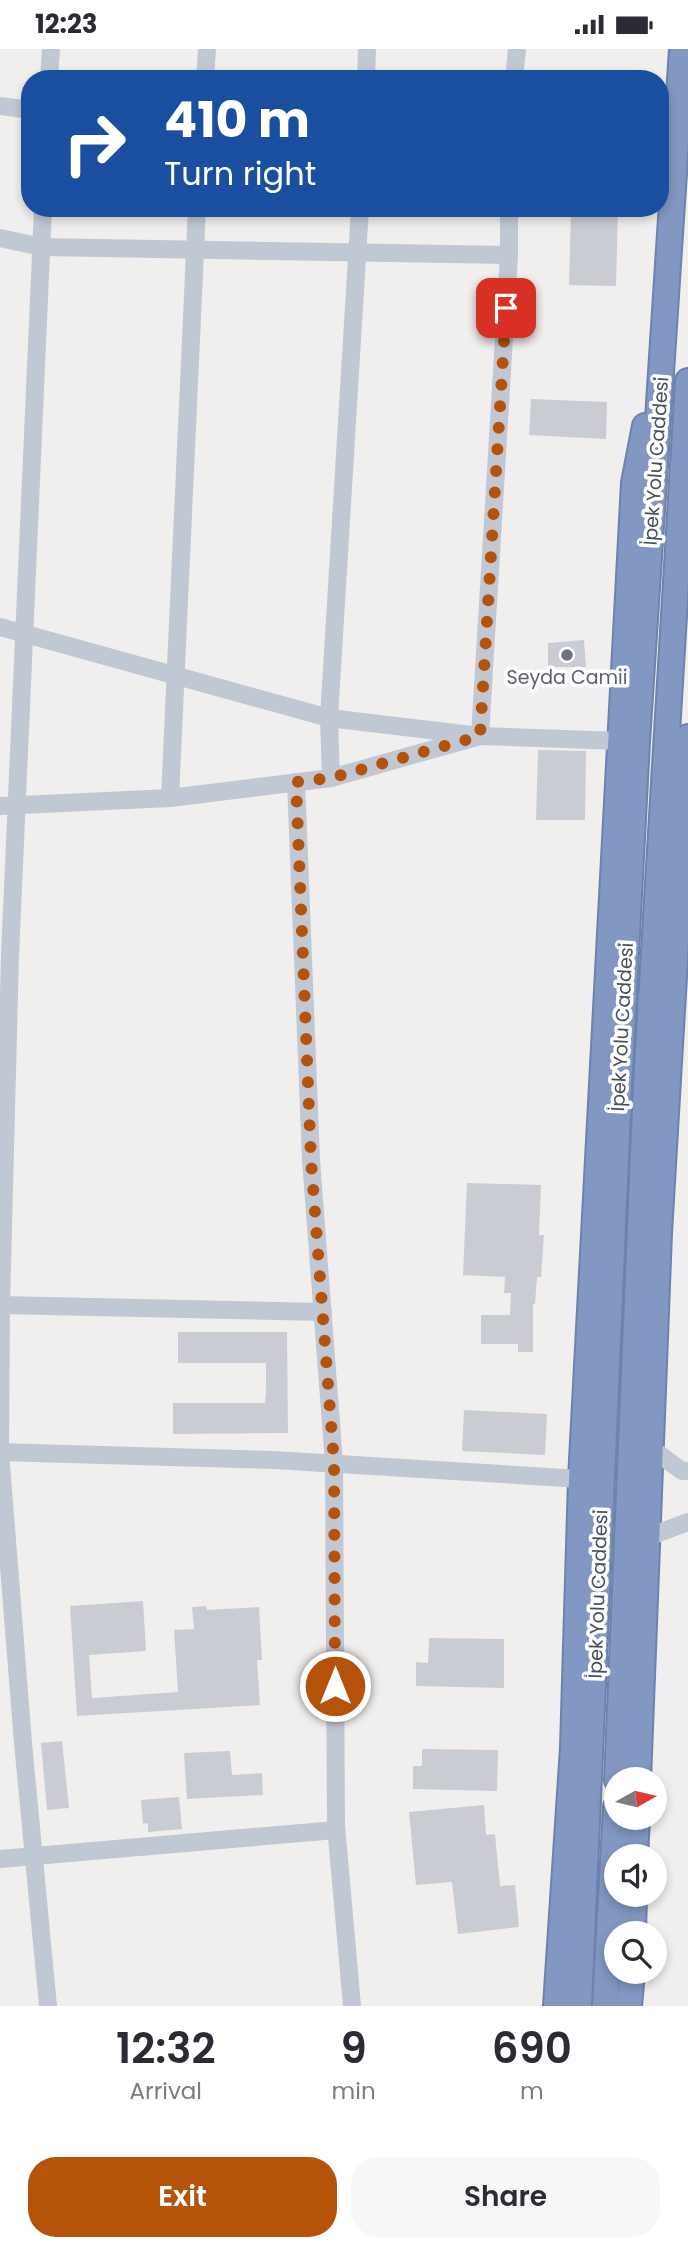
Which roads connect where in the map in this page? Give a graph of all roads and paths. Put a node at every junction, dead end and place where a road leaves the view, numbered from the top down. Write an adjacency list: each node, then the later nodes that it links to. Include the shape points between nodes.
1 (51, 49): 6 (street)
2 (207, 49): 7 (street)
3 (367, 49): 8 (street)
4 (517, 49): 9 (street)
5 (682, 49): 21 (highway, İpek Yolu Caddesi)
6 (50, 70)
7 (206, 70)
8 (366, 70)
9 (515, 70)
10 (0, 106): 11 (street)
11 (21, 109)
12 (43, 217): 17 (street)
13 (196, 217): 18 (street)
14 (360, 217): 19 (street)
15 (509, 217): 20 (street)
16 (0, 238): 17 (street)
17 (42, 247): 18 (street); 24 (street)
18 (194, 249): 19 (street); 25 (street)
19 (359, 252): 20 (street); 26 (street)
20 (509, 255): 27 (street)
21 (665, 319): 29 (highway, via 634,483); 55 (highway, İpek Yolu Caddesi, via 619,1088)
22 (688, 381): 45 (highway, İpek Yolu Caddesi, via 646,1098)
23 (0, 627): 24 (street)
24 (25, 635): 25 (street); 33 (street)
25 (174, 675): 26 (street); 32 (street)
26 (329, 718): 27 (street); 30 (street)
27 (480, 736): 29 (street); 30 (street)
28 (688, 737): 38 (highway, via 659,1233)
29 (621, 741): 42 (highway)
30 (331, 778): 31 (street)
31 (296, 782): 32 (street); 37 (street, via 311,1160)
32 (170, 798): 33 (street)
33 (9, 805): 34 (street)
34 (6, 911): 35 (street)
35 (2, 1176): 36 (street)
36 (1, 1305): 37 (street); 39 (street)
37 (323, 1312): 40 (street)
38 (652, 1449): 41 (street); 44 (highway)
39 (0, 1452): 40 (street); 49 (street)
40 (334, 1463): 42 (street); 47 (street)
41 (688, 1472)
42 (581, 1479): 54 (highway, via 573,1748)
43 (688, 1523): 44 (street)
44 (648, 1537): 46 (highway)
45 (618, 1767)
46 (639, 1767)
47 (337, 1830): 49 (street); 53 (street)
48 (615, 1831): 56 (highway)
49 (34, 1856): 50 (street); 52 (street)
50 (0, 1859)
51 (631, 1984): 57 (highway)
52 (48, 2006)
53 (352, 2006)
54 (555, 2006)
55 (579, 2006)
56 (605, 2006)
57 (629, 2006)

